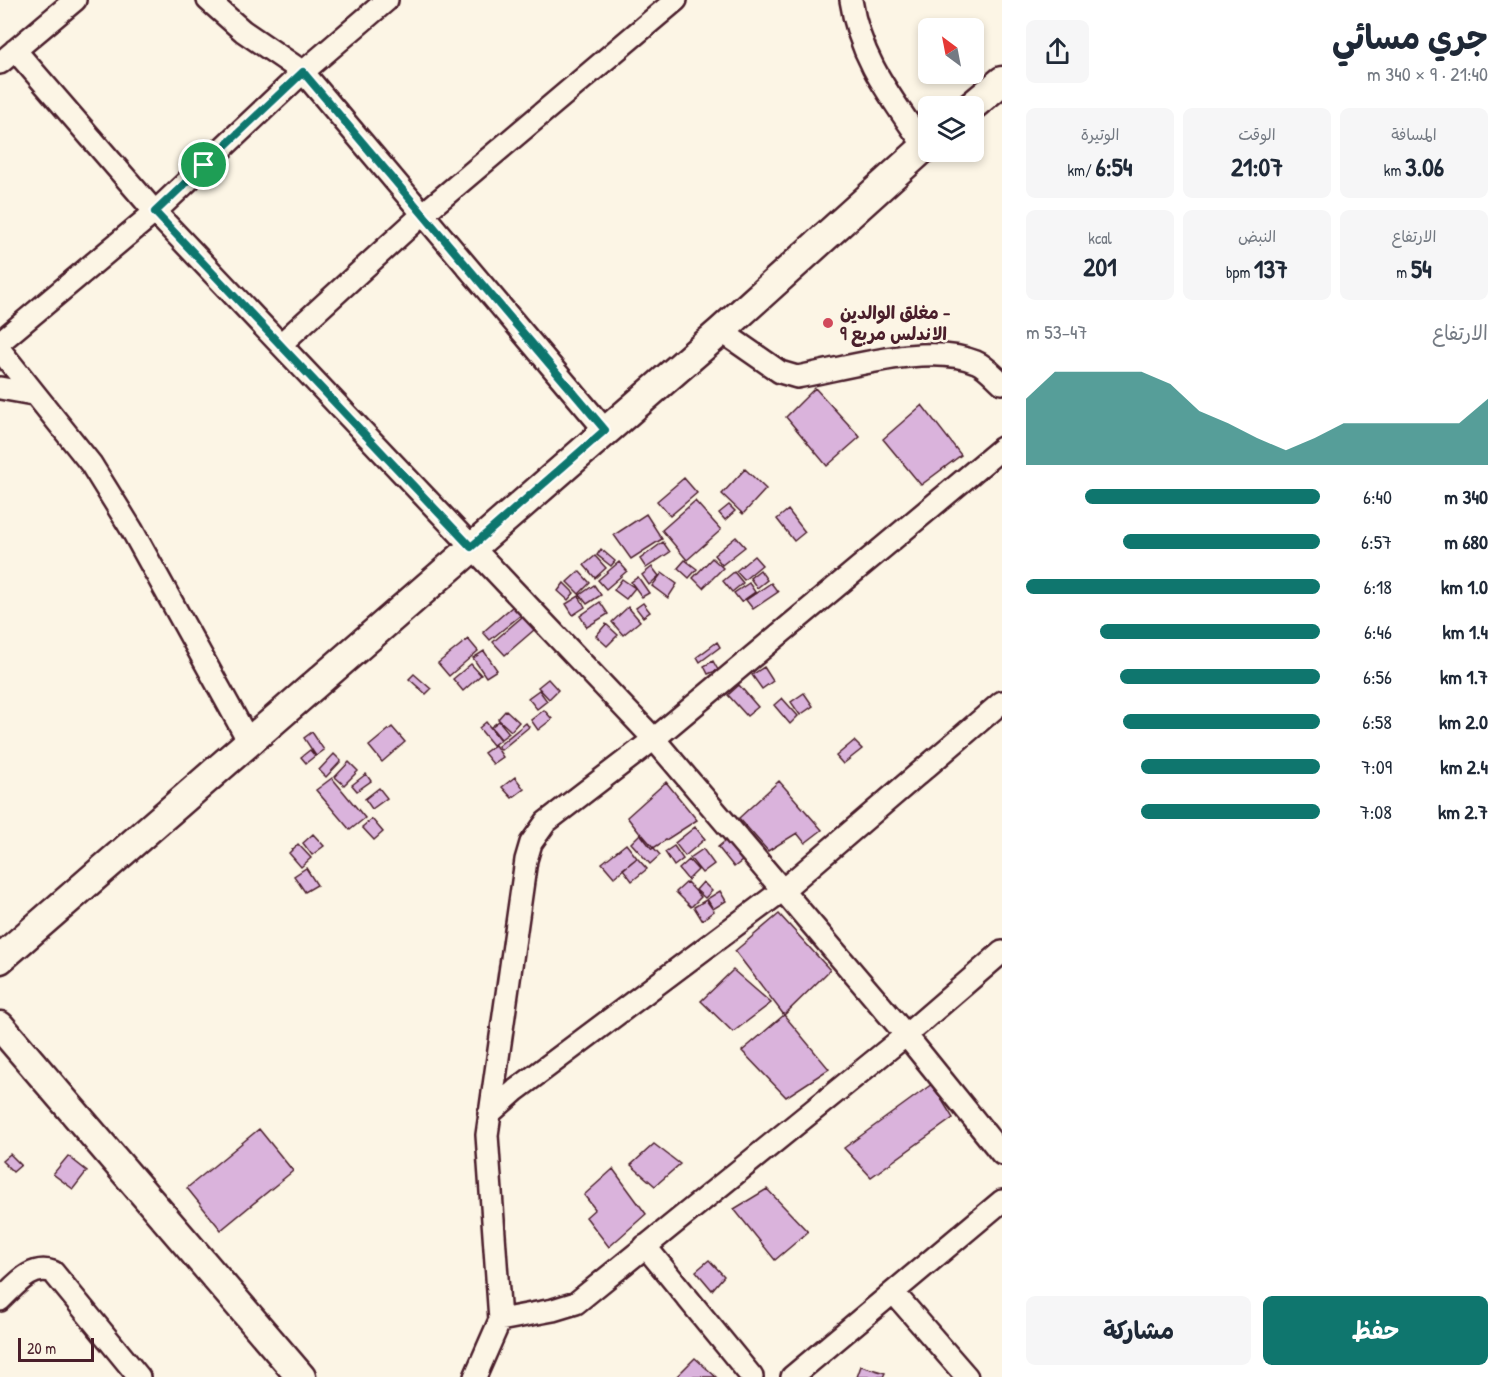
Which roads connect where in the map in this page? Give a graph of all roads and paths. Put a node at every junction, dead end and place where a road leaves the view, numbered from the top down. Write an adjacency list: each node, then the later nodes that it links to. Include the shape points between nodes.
1 (75, 0): 6 (street)
2 (208, 0): 7 (street, via 243,31)
3 (387, 0): 7 (street)
4 (676, 0): 13 (street)
5 (851, 0): 10 (street, via 855,28 873,71)
6 (8, 57): 12 (street)
7 (303, 72): 12 (street); 13 (street)
8 (1002, 81): 9 (street)
9 (984, 96)
10 (918, 133)
11 (918, 153): 14 (street)
12 (155, 212): 15 (street); 16 (street)
13 (423, 214): 16 (street); 21 (street)
14 (721, 331): 18 (street, via 780,372 797,377 927,353 978,363); 21 (street)
15 (0, 342)
16 (281, 344): 23 (street)
17 (0, 350): 20 (street)
18 (1002, 382)
19 (0, 388): 20 (street)
20 (33, 394): 26 (street, via 91,464 126,520)
21 (605, 430): 23 (street)
22 (1002, 448): 25 (street)
23 (471, 547): 25 (street); 26 (street)
24 (1002, 702): 27 (street)
25 (654, 739): 27 (street); 32 (street, via 546,822 531,843)
26 (248, 740): 29 (street)
27 (784, 889): 31 (street); 32 (street)
28 (1002, 952): 31 (street)
29 (0, 959)
30 (0, 1026): 40 (street)
31 (906, 1035): 33 (street); 35 (street)
32 (489, 1114): 38 (street, via 487,1135)
33 (1002, 1154)
34 (1002, 1202): 36 (street)
35 (645, 1246): 38 (street, via 576,1303); 42 (street)
36 (894, 1293): 43 (street); 44 (street)
37 (0, 1300): 39 (street, via 30,1273 42,1268 53,1272)
38 (500, 1320): 41 (street)
39 (139, 1377)
40 (301, 1377)
41 (475, 1377)
42 (752, 1377)
43 (792, 1377)
44 (967, 1377)

